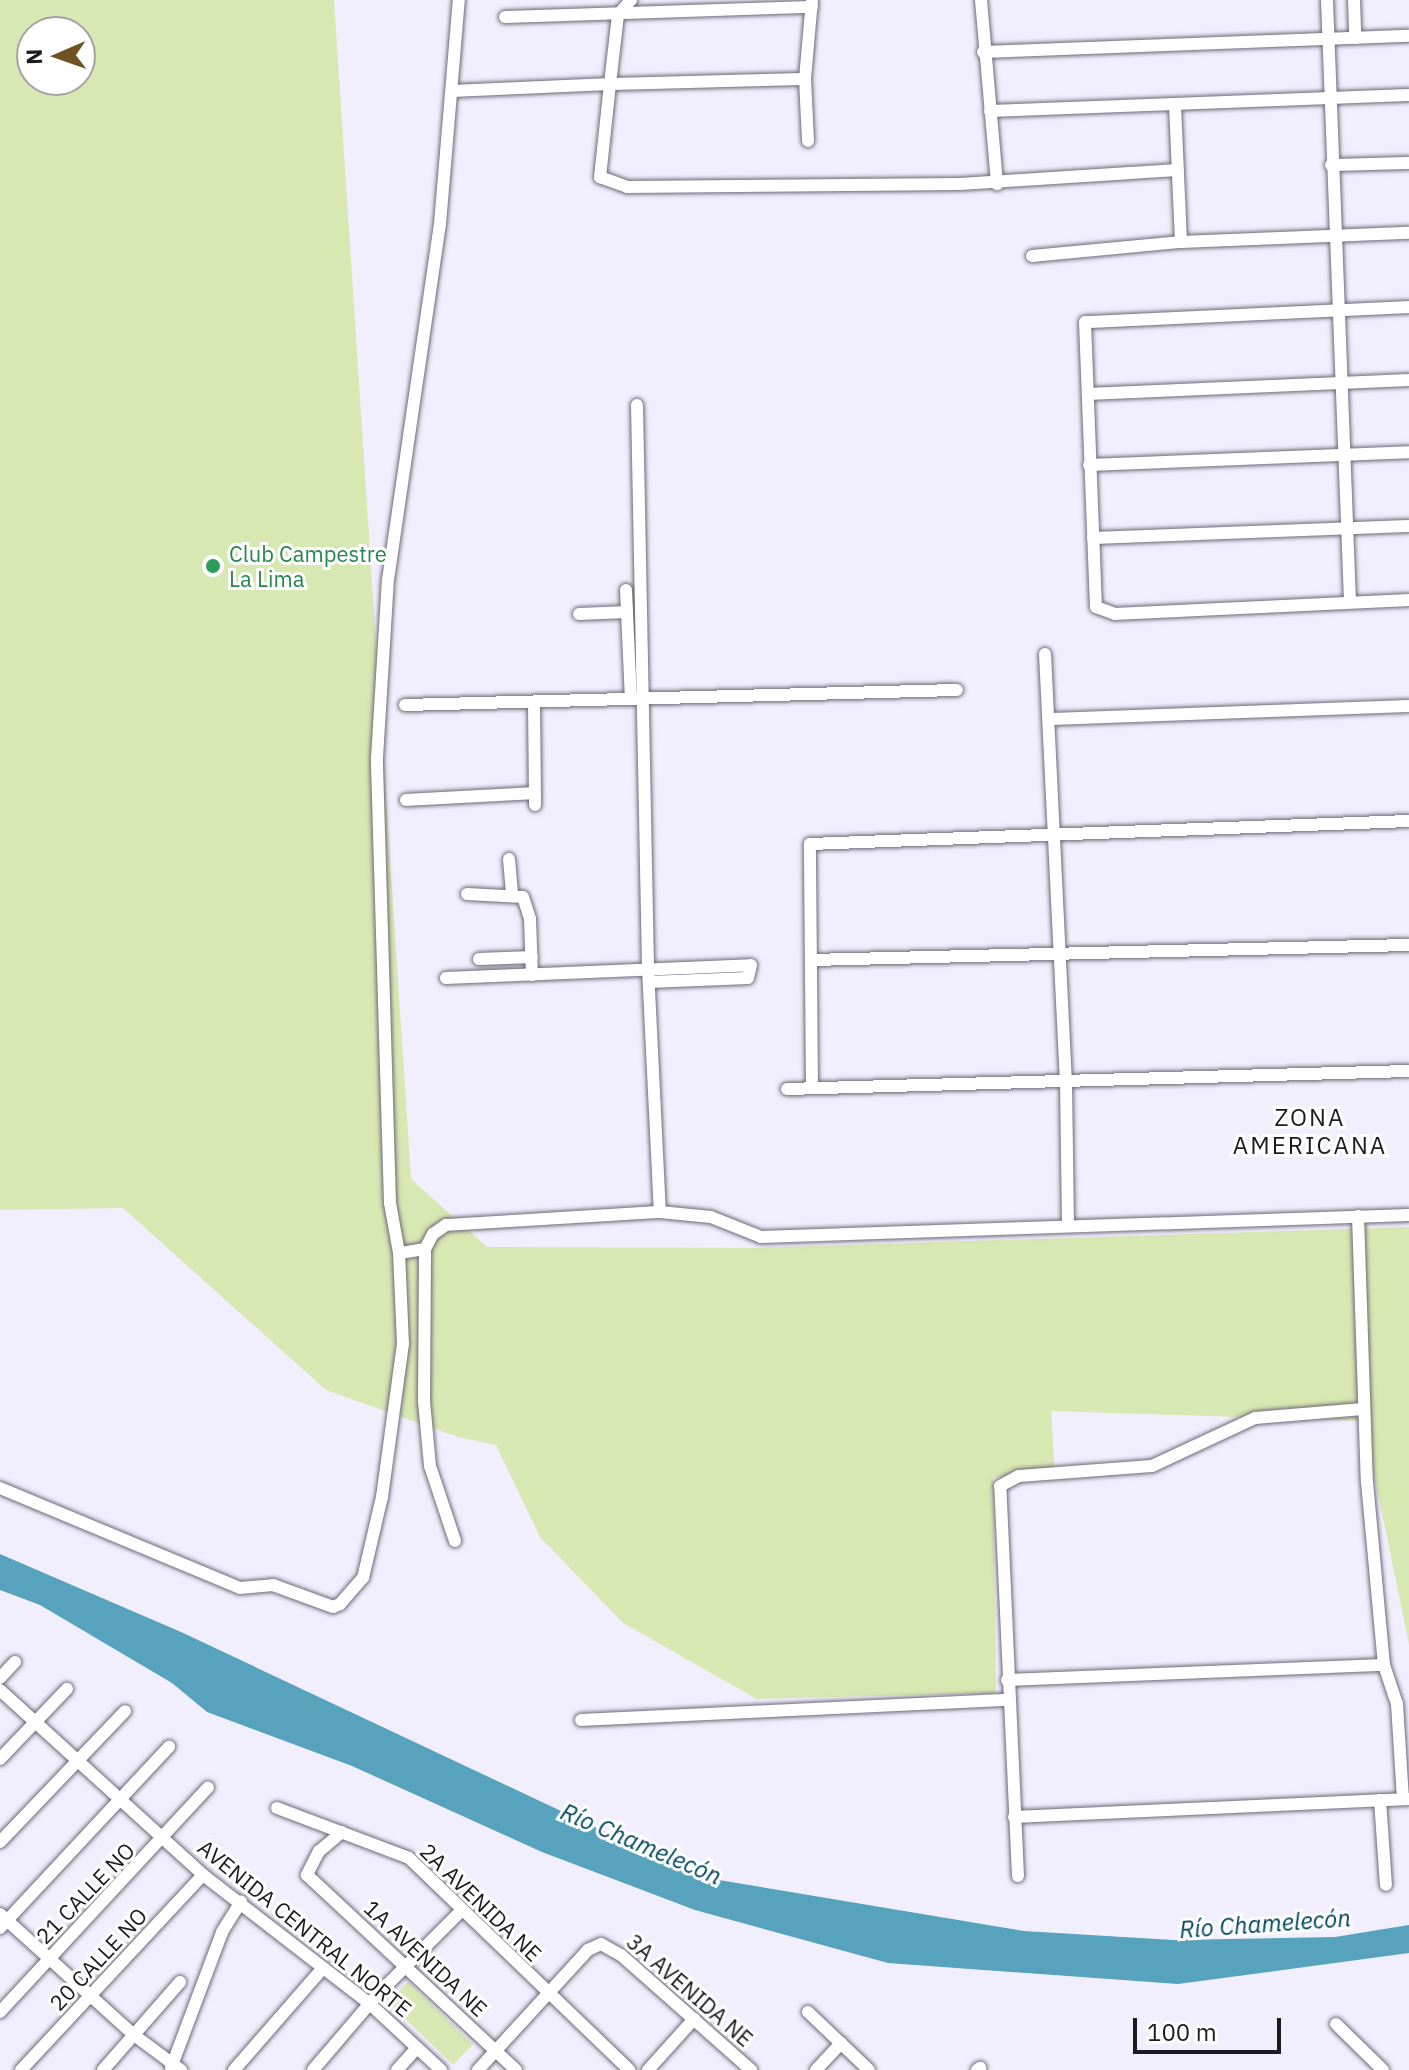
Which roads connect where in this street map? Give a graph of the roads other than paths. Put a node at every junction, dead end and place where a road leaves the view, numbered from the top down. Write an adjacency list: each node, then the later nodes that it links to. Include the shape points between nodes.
1 (459, 0): 15 (street)
2 (631, 0): 7 (street)
3 (981, 0): 12 (street)
4 (1327, 0): 11 (street)
5 (1354, 0): 10 (street)
6 (812, 4): 7 (street); 13 (street)
7 (618, 15): 8 (street); 14 (street)
8 (505, 17)
9 (1409, 36): 10 (street)
10 (1355, 38): 11 (street)
11 (1328, 39): 12 (street); 17 (street)
12 (983, 52): 19 (street)
13 (805, 79): 14 (street); 20 (street)
14 (610, 84): 15 (street); 24 (street, via 600,171 607,184)
15 (452, 91): 76 (street, via 440,224 388,580 377,758 390,1203)
16 (1409, 95): 17 (street)
17 (1328, 98): 18 (street); 22 (street)
18 (1175, 105): 19 (street); 23 (street)
19 (990, 111): 24 (street)
20 (808, 141)
21 (1409, 163): 22 (street)
22 (1331, 165): 25 (street)
23 (1178, 170): 24 (street); 27 (street)
24 (997, 184)
25 (1334, 233): 26 (street); 27 (street); 30 (street)
26 (1409, 233)
27 (1181, 242): 28 (street)
28 (1032, 256)
29 (1409, 307): 30 (street)
30 (1338, 309): 32 (street); 33 (street, via 1085,322)
31 (1409, 380): 32 (street)
32 (1340, 382): 33 (street); 36 (street)
33 (1088, 394): 37 (street)
34 (637, 405): 48 (street)
35 (1409, 452): 36 (street)
36 (1342, 455): 37 (street); 39 (street)
37 (1089, 465): 40 (street)
38 (1409, 526): 39 (street)
39 (1345, 528): 40 (street); 43 (street)
40 (1093, 538): 43 (street, via 1096,607 1104,613)
41 (626, 590): 44 (street)
42 (1409, 600): 43 (street)
43 (1350, 602)
44 (627, 612): 45 (street); 48 (street)
45 (579, 614)
46 (1045, 654): 52 (street)
47 (957, 690): 48 (street)
48 (636, 699): 49 (street); 65 (street)
49 (534, 703): 50 (street); 53 (street, via 535,799)
50 (405, 705)
51 (1409, 706): 52 (street)
52 (1051, 719): 55 (street)
53 (406, 800)
54 (1409, 821): 55 (street)
55 (1056, 830): 60 (street); 63 (street, via 810,844)
56 (509, 859): 58 (street)
57 (467, 894): 58 (street)
58 (512, 894): 61 (street, via 523,897 530,919)
59 (1409, 945): 60 (street)
60 (1061, 954): 63 (street); 68 (street)
61 (532, 957): 62 (street); 64 (street)
62 (479, 959)
63 (811, 960): 69 (street)
64 (532, 975): 65 (street); 66 (street)
65 (649, 975): 65 (street, via 748,978 752,967); 71 (street)
66 (446, 978)
67 (1409, 1071): 68 (street)
68 (1066, 1082): 69 (street); 74 (street)
69 (812, 1088): 70 (street)
70 (787, 1089)
71 (660, 1212): 74 (street, via 711,1217 761,1237); 75 (street, via 446,1225)
72 (1409, 1215): 73 (street)
73 (1358, 1216): 74 (street); 77 (street)
74 (1068, 1225)
75 (425, 1249): 76 (street); 79 (street, via 422,1328 430,1466)
76 (399, 1253): 78 (street, via 403,1344 382,1497 363,1578 340,1604 333,1607 273,1585 240,1588)
77 (1363, 1409): 81 (street); 83 (street, via 1255,1418 1139,1469 1009,1478 1000,1486 998,1500)
78 (0, 1488)
79 (455, 1541)
80 (15, 1662): 82 (street)
81 (1384, 1665): 83 (street); 87 (street)
82 (0, 1678)
83 (1007, 1680): 86 (street)
84 (67, 1689): 90 (street)
85 (0, 1690): 90 (street, AVENIDA CENTRAL NORTE)
86 (1008, 1700): 89 (street); 99 (street)
87 (1403, 1704): 96 (street)
88 (125, 1711): 92 (street)
89 (581, 1720)
90 (36, 1721): 92 (street, AVENIDA CENTRAL NORTE); 93 (street)
91 (169, 1747): 95 (street)
92 (78, 1757): 95 (street, AVENIDA CENTRAL NORTE); 102 (street)
93 (0, 1759)
94 (208, 1787): 101 (street, 21 CALLE NO)
95 (122, 1798): 101 (street, AVENIDA CENTRAL NORTE); 108 (street)
96 (1406, 1799): 97 (street)
97 (1380, 1800): 99 (street); 105 (street)
98 (277, 1808): 100 (street, 2A AVENIDA NE)
99 (1014, 1817): 104 (street)
100 (342, 1832): 107 (street, 2A AVENIDA NE, via 409,1858); 110 (street, 1A AVENIDA NE, via 319,1851 307,1875)
101 (166, 1836): 103 (street, AVENIDA CENTRAL NORTE); 109 (street, 21 CALLE NO)
102 (0, 1842)
103 (203, 1875): 106 (street, AVENIDA CENTRAL NORTE); 114 (street, 20 CALLE NO)
104 (1018, 1876)
105 (1386, 1885)
106 (241, 1902): 111 (street, AVENIDA CENTRAL NORTE); 124 (street, via 222,1932)
107 (460, 1912): 110 (street); 113 (street, 2A AVENIDA NE)
108 (2, 1921): 109 (street)
109 (50, 1958): 114 (street); 116 (street, 21 CALLE NO)
110 (406, 1964): 115 (street); 123 (street, 1A AVENIDA NE)
111 (323, 1968): 115 (street, AVENIDA CENTRAL NORTE); 128 (street)
112 (180, 1982): 120 (street)
113 (548, 1994): 118 (street, 3A AVENIDA NE, via 588,1950 601,1944); 123 (street); 134 (street, 2A AVENIDA NE)
114 (92, 1996): 120 (street); 126 (street, 20 CALLE NO)
115 (371, 2005): 122 (street, AVENIDA CENTRAL NORTE); 129 (street)
116 (0, 2012)
117 (808, 2012): 121 (street)
118 (694, 2019): 135 (street); 136 (street, 3A AVENIDA NE)
119 (1336, 2024): 125 (street)
120 (134, 2035): 124 (street); 127 (street)
121 (841, 2043): 137 (street); 138 (street)
122 (417, 2048): 130 (street); 131 (street, AVENIDA CENTRAL NORTE)
123 (495, 2051): 132 (street); 133 (street, 1A AVENIDA NE)
124 (175, 2068)
125 (1376, 2068)
126 (21, 2070)
127 (103, 2070)
128 (234, 2070)
129 (313, 2070)
130 (397, 2070)
131 (441, 2070)
132 (478, 2070)
133 (516, 2070)
134 (629, 2070)
135 (648, 2070)
136 (751, 2070)
137 (816, 2070)
138 (869, 2070)

